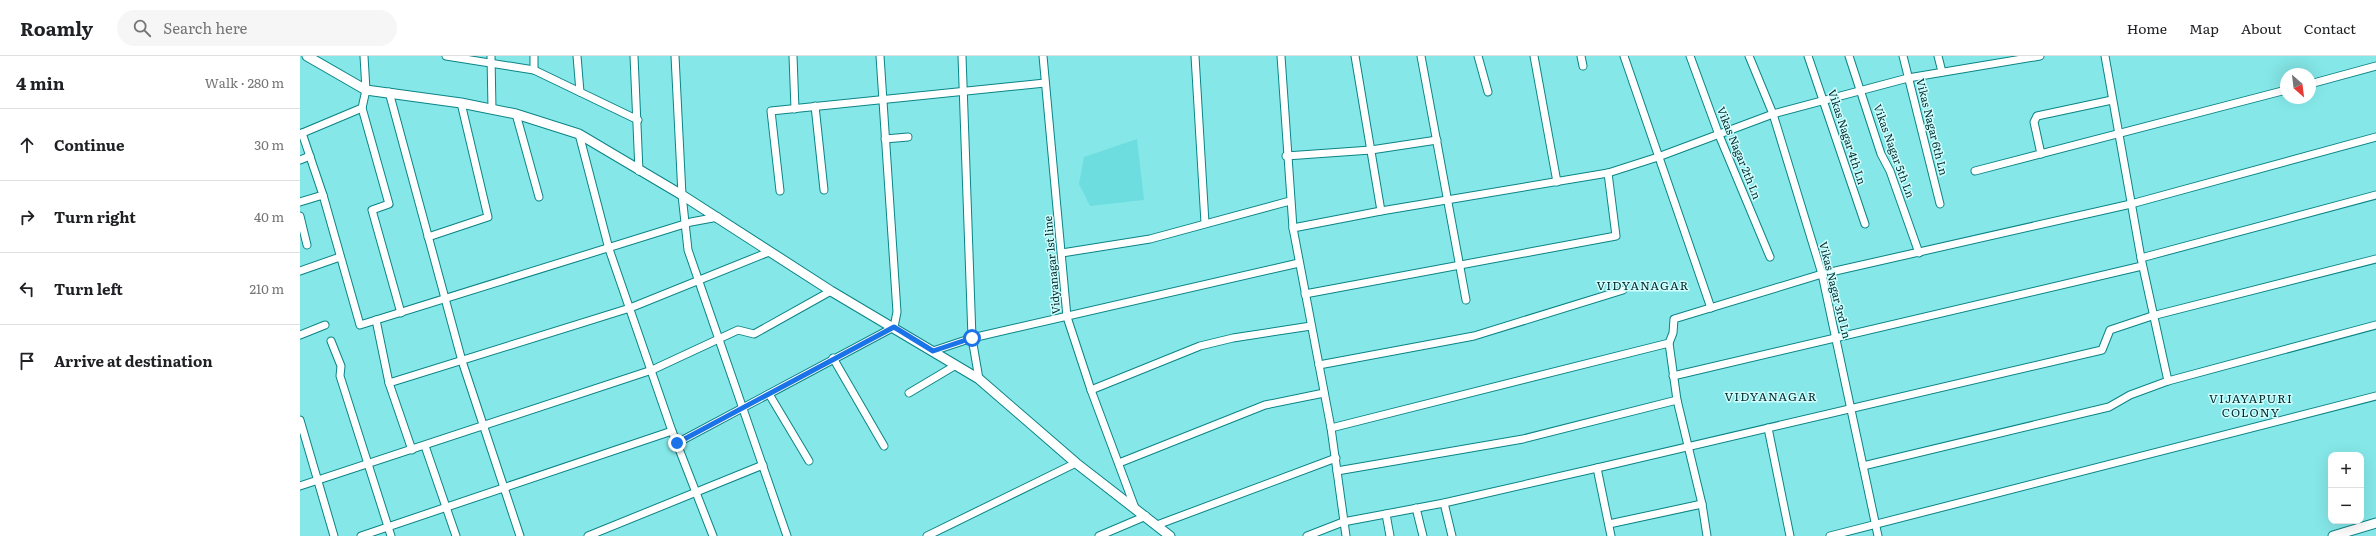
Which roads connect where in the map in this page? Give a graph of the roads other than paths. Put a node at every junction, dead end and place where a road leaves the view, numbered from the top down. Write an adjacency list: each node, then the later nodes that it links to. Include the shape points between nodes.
1 (307, 56): 37 (street)
2 (364, 56): 37 (street)
3 (446, 56): 29 (street)
4 (534, 56): 32 (street)
5 (577, 56): 40 (street)
6 (634, 56): 54 (street)
7 (675, 56): 76 (street)
8 (793, 56): 51 (street)
9 (880, 56): 44 (street)
10 (962, 56): 41 (street)
11 (1042, 56): 36 (street, Vidyanagar 1st line)
12 (1195, 56): 87 (street)
13 (1281, 56): 66 (street)
14 (1355, 56): 63 (street)
15 (1421, 56): 62 (street)
16 (1478, 56): 42 (street)
17 (1534, 56): 72 (street)
18 (1581, 56): 30 (street)
19 (1624, 56): 67 (street)
20 (1690, 56): 57 (street, Vikas Nagar 2th Ln)
21 (1749, 56): 53 (street, Vikas Nagar 3rd Ln)
22 (1808, 56): 46 (street, Vikas Nagar 4th Ln)
23 (1849, 56): 38 (street, Vikas Nagar 5th Ln)
24 (1903, 56): 34 (street, Vikas Nagar 6th Ln)
25 (1938, 56): 33 (street)
26 (2040, 56): 28 (street)
27 (2105, 56): 45 (street)
28 (1998, 59): 33 (street)
29 (491, 60): 32 (street); 50 (street)
30 (1583, 66)
31 (2376, 66): 35 (street)
32 (534, 70): 40 (street)
33 (1942, 72): 34 (street)
34 (1908, 78): 38 (street); 82 (street, Vikas Nagar 6th Ln)
35 (2316, 82)
36 (1045, 83): 41 (street); 95 (street, Vidyanagar 1st line)
37 (366, 90): 39 (street); 49 (street)
38 (1860, 91): 46 (street); 96 (street, Vikas Nagar 5th Ln, via 1880,154 1890,171)
39 (389, 92): 47 (street); 91 (street)
40 (580, 92): 54 (street)
41 (963, 92): 44 (street); 123 (street)
42 (1488, 92)
43 (2280, 92): 58 (street)
44 (882, 99): 48 (street); 61 (street)
45 (2112, 100): 58 (street); 64 (street, via 2037,116 2034,122)
46 (1824, 101): 53 (street); 89 (street, Vikas Nagar 4th Ln)
47 (461, 103): 50 (street); 91 (street, via 488,218)
48 (815, 106): 51 (street); 73 (street)
49 (362, 108): 55 (street); 114 (street, via 389,204 372,210)
50 (492, 109): 52 (street)
51 (796, 109): 74 (street, via 771,111)
52 (516, 114): 56 (street); 78 (street)
53 (1773, 114): 57 (street); 105 (street, Vikas Nagar 3rd Ln)
54 (638, 120): 69 (street)
55 (301, 134): 65 (street)
56 (579, 134): 69 (street); 93 (street)
57 (1719, 135): 67 (street); 98 (street, Vikas Nagar 2th Ln)
58 (2118, 135): 64 (street); 83 (street)
59 (908, 137): 61 (street)
60 (2376, 137): 83 (street)
61 (885, 138): 121 (street, via 897,312)
62 (1438, 140): 63 (street); 79 (street)
63 (1371, 150): 66 (street); 84 (street)
64 (2041, 154): 70 (street)
65 (310, 156): 68 (street); 75 (street)
66 (1286, 156): 80 (street)
67 (1658, 157): 71 (street); 113 (street)
68 (300, 160)
69 (639, 171): 76 (street)
70 (1975, 171)
71 (1608, 173): 72 (street); 102 (street, via 1616,236)
72 (1557, 182): 79 (street)
73 (824, 190)
74 (780, 192)
75 (323, 195): 81 (street); 97 (street)
76 (682, 195): 86 (street); 88 (street)
77 (2376, 195): 99 (street)
78 (539, 197)
79 (1449, 199): 84 (street); 102 (street)
80 (1290, 201): 87 (street); 90 (street)
81 (300, 202)
82 (1940, 204)
83 (2131, 204): 96 (street); 99 (street)
84 (1381, 210): 90 (street)
85 (300, 216): 92 (street)
86 (718, 217): 88 (street); 94 (street)
87 (1205, 223): 95 (street, via 1150,239)
88 (685, 224): 93 (street); 106 (street, via 688,250)
89 (1865, 224)
90 (1293, 228): 101 (street)
91 (428, 237): 110 (street)
92 (307, 245)
93 (609, 249): 110 (street); 112 (street)
94 (769, 252): 106 (street); 108 (street)
95 (1062, 253): 116 (street, Vidyanagar 1st line)
96 (1919, 253): 105 (street)
97 (340, 256): 104 (street); 117 (street, via 360,325)
98 (1770, 257)
99 (2140, 258): 103 (street)
100 (2376, 259): 115 (street)
101 (1299, 263): 109 (street); 116 (street)
102 (1460, 265): 109 (street); 111 (street)
103 (2142, 266): 115 (street); 124 (street)
104 (300, 271)
105 (1822, 274): 113 (street); 124 (street, Vikas Nagar 3rd Ln)
106 (698, 280): 112 (street); 125 (street)
107 (1623, 290): 132 (street, via 1474,336)
108 (831, 291): 121 (street); 125 (street, via 754,334 738,330)
109 (1305, 294): 120 (street)
110 (445, 299): 114 (street); 130 (street)
111 (1466, 300)
112 (630, 308): 130 (street); 133 (street)
113 (1711, 308): 127 (street, via 1674,319)
114 (401, 313): 117 (street)
115 (2152, 316): 136 (street); 144 (street, via 2110,330 2102,350)
116 (1067, 317): 123 (street); 138 (street, Vidyanagar 1st line)
117 (376, 320): 137 (street)
118 (325, 325): 122 (street)
119 (2376, 325): 136 (street)
120 (1312, 326): 132 (street); 138 (street, via 1200,346)
121 (894, 327): 128 (street); 129 (street)
122 (300, 335)
123 (972, 338): 128 (street); 135 (street)
124 (1836, 339): 134 (street); 144 (street, Vikas Nagar 3rd Ln)
125 (719, 340): 133 (street); 145 (street)
126 (331, 341): 160 (street, via 341,366 340,376)
127 (1669, 343): 134 (street); 148 (street)
128 (933, 351): 131 (street)
129 (834, 358): 141 (street); 153 (street)
130 (462, 361): 137 (street); 147 (street)
131 (956, 365): 135 (street); 139 (street)
132 (1319, 366): 140 (street)
133 (652, 370): 147 (street); 150 (street)
134 (1674, 376): 143 (street)
135 (979, 379): 158 (street)
136 (2168, 382): 162 (street, via 2130,395 2109,407)
137 (389, 383): 155 (street)
138 (1092, 390): 159 (street, Vidyanagar 1st line)
139 (908, 393)
140 (1324, 393): 148 (street); 159 (street, via 1265,405)
141 (770, 394): 145 (street); 157 (street)
142 (2376, 396): 180 (street)
143 (1677, 400): 154 (street); 164 (street, via 1523,439)
144 (1851, 408): 149 (street); 162 (street, Vikas Nagar 3rd Ln)
145 (742, 410): 151 (street); 161 (street)
146 (300, 420): 165 (street)
147 (483, 426): 152 (street); 167 (street)
148 (1331, 428): 156 (street)
149 (1768, 428): 154 (street); 200 (street)
150 (672, 431): 151 (street); 167 (street)
151 (677, 443): 168 (street)
152 (425, 446): 155 (street); 171 (street)
153 (884, 446)
154 (1688, 446): 163 (street); 170 (street)
155 (412, 450): 160 (street)
156 (1336, 458): 164 (street); 179 (street)
157 (809, 461)
158 (1076, 463): 172 (street); 190 (street)
159 (1119, 463): 172 (street, Vidyanagar 1st line)
160 (368, 464): 165 (street); 181 (street)
161 (763, 465): 168 (street); 189 (street)
162 (1863, 466): 180 (street, Vikas Nagar 3rd Ln)
163 (1597, 468): 169 (street); 178 (street)
164 (1338, 471): 176 (street)
165 (317, 481): 166 (street); 182 (street)
166 (300, 486)
167 (506, 487): 171 (street); 186 (street)
168 (696, 493): 187 (street); 188 (street)
169 (1444, 503): 173 (street); 197 (street)
170 (1702, 504): 178 (street); 199 (street)
171 (446, 508): 181 (street); 185 (street)
172 (1135, 508): 175 (street)
173 (1416, 508): 174 (street); 196 (street)
174 (1386, 514): 176 (street); 195 (street)
175 (1146, 516): 179 (street); 191 (street)
176 (1343, 522): 193 (street); 194 (street)
177 (2376, 522): 203 (street)
178 (1609, 524): 198 (street)
179 (1157, 525): 192 (street)
180 (1876, 525): 201 (street); 202 (street, Vikas Nagar 3rd Ln)
181 (388, 527): 183 (street); 184 (street)
182 (334, 536)
183 (361, 536)
184 (391, 536)
185 (456, 536)
186 (520, 536)
187 (588, 536)
188 (713, 536)
189 (787, 536)
190 (927, 536)
191 (1099, 536)
192 (1170, 536)
193 (1308, 536)
194 (1346, 536)
195 (1390, 536)
196 (1423, 536)
197 (1452, 536)
198 (1611, 536)
199 (1707, 536)
200 (1790, 536)
201 (1830, 536)
202 (1878, 536)
203 (2333, 536)

